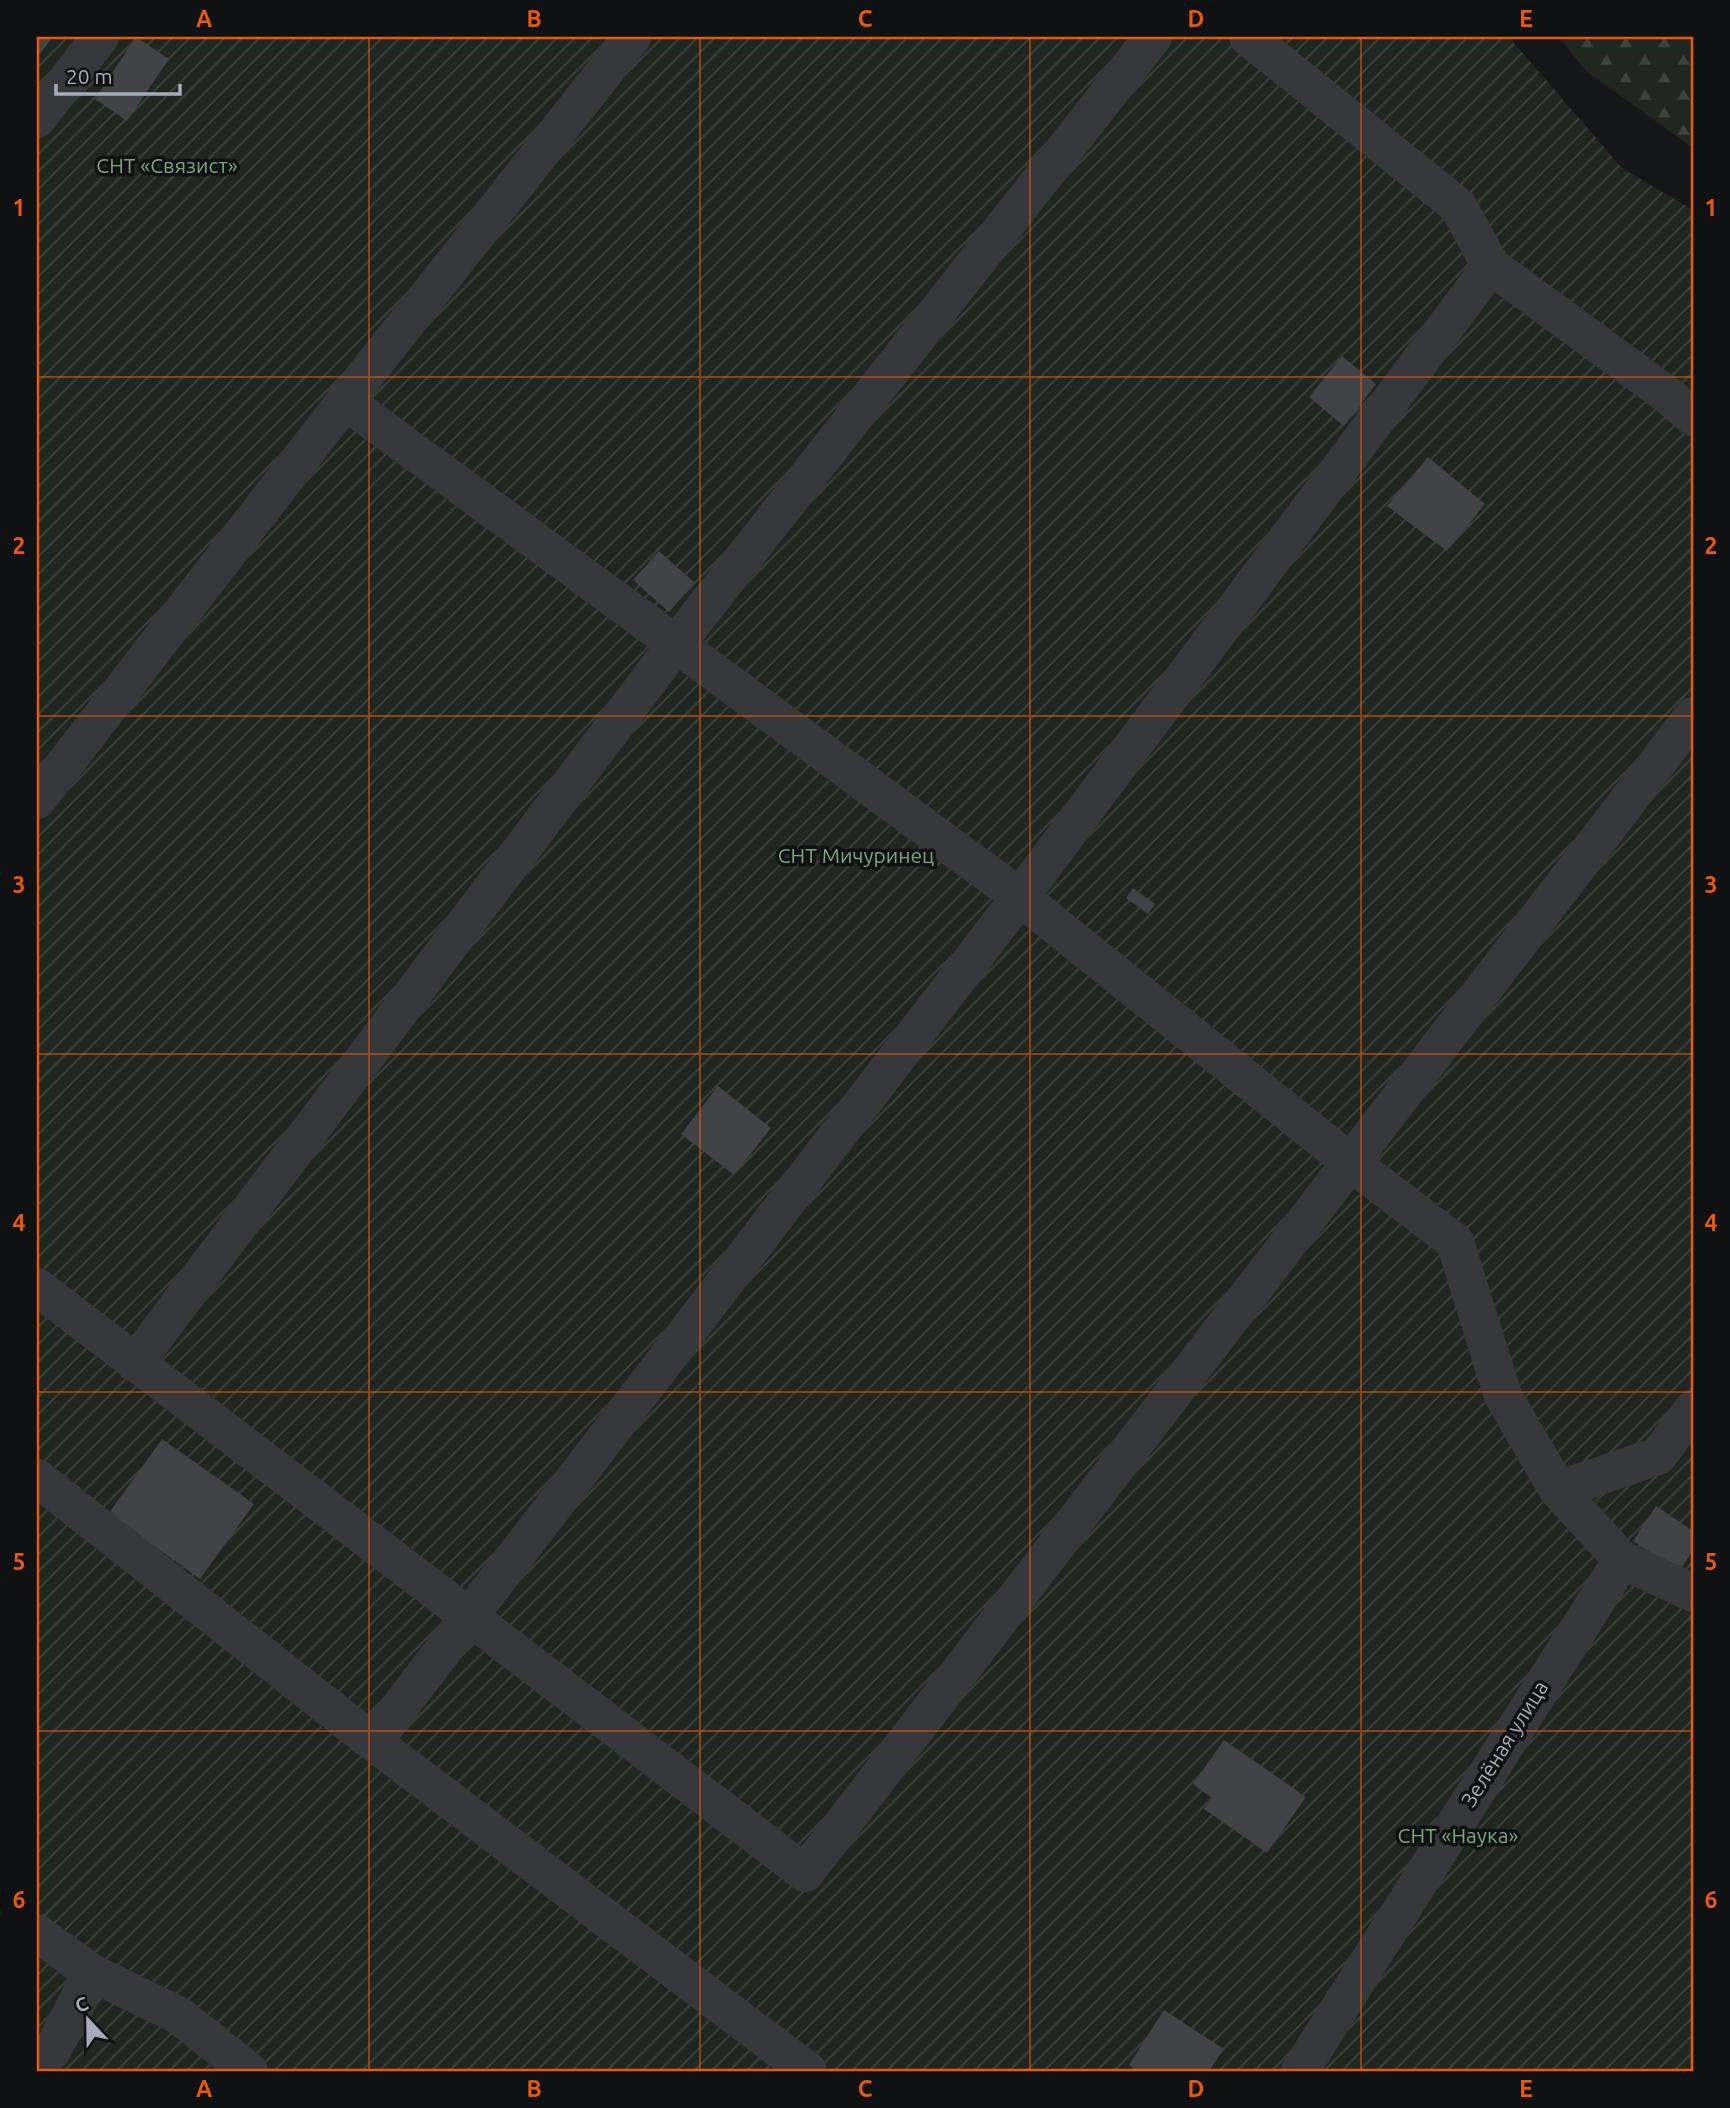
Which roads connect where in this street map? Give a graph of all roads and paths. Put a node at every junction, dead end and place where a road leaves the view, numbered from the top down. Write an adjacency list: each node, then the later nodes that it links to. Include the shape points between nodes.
1 (100, 37): 5 (street)
2 (632, 37): 7 (street)
3 (1153, 37): 9 (street)
4 (1248, 37): 6 (street, via 1458,206)
5 (37, 119)
6 (1491, 266): 8 (street); 12 (street)
7 (345, 401): 9 (street); 11 (street)
8 (1693, 417)
9 (676, 644): 12 (street); 15 (street)
10 (1693, 716): 13 (street)
11 (37, 800)
12 (1020, 897): 13 (street); 21 (street)
13 (1350, 1163): 18 (street, via 1455,1242 1503,1396); 21 (street, via 805,1873)
14 (37, 1287): 15 (street)
15 (135, 1363): 21 (street)
16 (1693, 1409): 18 (street, via 1658,1456)
17 (37, 1478): 22 (street)
18 (1558, 1490): 19 (street)
19 (1622, 1560): 20 (street); 28 (street, Зелёная улица)
20 (1693, 1593)
21 (469, 1618): 22 (street)
22 (373, 1742): 27 (street)
23 (37, 1933): 24 (street)
24 (92, 1973): 25 (street); 26 (street, via 178,2015)
25 (52, 2061)
26 (249, 2071)
27 (808, 2071)
28 (1300, 2071)

